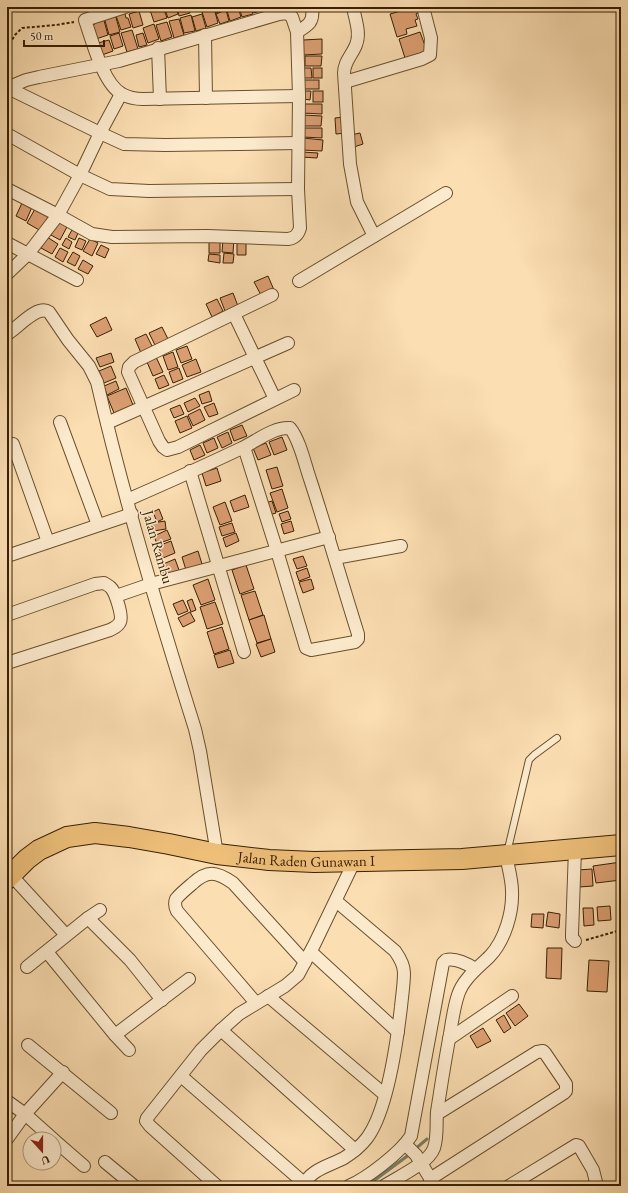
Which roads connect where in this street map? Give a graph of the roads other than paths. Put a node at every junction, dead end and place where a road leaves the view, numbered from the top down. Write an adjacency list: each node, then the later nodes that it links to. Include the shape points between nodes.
1 (125, 7): 8 (street, via 85,20)
2 (312, 7): 5 (street, via 311,20 306,27)
3 (353, 7): 9 (street, via 358,38 345,64)
4 (423, 7): 9 (street, via 431,38 430,55)
5 (297, 32): 6 (street, via 290,14 284,13); 12 (street)
6 (205, 35): 7 (street); 13 (street)
7 (158, 48): 8 (street); 14 (street)
8 (101, 65): 10 (street, via 39,77); 11 (street)
9 (345, 82): 23 (street, via 350,164 357,202)
10 (8, 88): 15 (street)
11 (121, 94): 14 (street, via 133,98); 15 (street)
12 (299, 96): 13 (street); 17 (street)
13 (206, 98): 14 (street)
14 (160, 99)
15 (100, 133): 17 (street, via 124,144); 18 (street)
16 (7, 134): 18 (street)
17 (298, 143): 20 (street)
18 (80, 175): 20 (street, via 110,190); 22 (street)
19 (7, 189): 22 (street)
20 (298, 189): 22 (street, via 300,228 295,238 288,240 207,236 112,237 92,234)
21 (446, 193): 23 (street)
22 (58, 214): 25 (street)
23 (374, 236): 28 (street)
24 (7, 243): 25 (street)
25 (28, 254): 26 (street); 27 (street)
26 (7, 274)
27 (77, 280)
28 (299, 281)
29 (272, 295): 30 (street)
30 (234, 314): 33 (street); 36 (street, via 134,362 129,367 129,376)
31 (7, 334): 38 (street, Jalan Rambu, via 39,310 49,312 94,373)
32 (288, 343): 33 (street)
33 (254, 357): 35 (street); 36 (street)
34 (294, 390): 35 (street)
35 (275, 399): 36 (street, via 171,450 163,447)
36 (143, 407): 38 (street)
37 (60, 422): 44 (street)
38 (107, 423): 42 (street, Jalan Rambu)
39 (13, 444): 46 (street)
40 (244, 447): 41 (street); 45 (street, via 274,431 290,428 300,449); 48 (street)
41 (190, 471): 42 (street); 51 (street)
42 (127, 500): 43 (street, Jalan Rambu)
43 (132, 514): 44 (street); 52 (street, Jalan Rambu)
44 (98, 525): 46 (street)
45 (329, 537): 48 (street); 50 (street)
46 (48, 542): 49 (street)
47 (401, 546): 50 (street)
48 (277, 551): 50 (street, via 308,650 355,642 358,638); 51 (street)
49 (7, 556)
50 (335, 558)
51 (219, 567): 52 (street); 55 (street)
52 (151, 584): 53 (street); 60 (street, Jalan Rambu, via 195,729)
53 (116, 596): 54 (street, via 108,585 95,584); 56 (street, via 121,615 117,626)
54 (7, 615)
55 (244, 652)
56 (7, 663)
57 (557, 738): 61 (lane, via 529,760)
58 (621, 845): 59 (highway, Jalan Raden Gunawan I)
59 (574, 849): 61 (highway, Jalan Raden Gunawan I); 68 (street, via 572,938)
60 (217, 854): 62 (highway, Jalan Raden Gunawan I, via 269,860); 63 (highway, Jalan Raden Gunawan I, via 95,833 67,837 52,843 27,859)
61 (506, 855): 62 (highway, Jalan Raden Gunawan I); 71 (street, via 512,890 507,924 491,954)
62 (354, 862): 64 (street)
63 (9, 877): 67 (street)
64 (336, 901): 70 (street); 79 (street, via 401,959 404,973)
65 (100, 910): 66 (street)
66 (88, 918): 67 (street); 76 (street, via 130,960)
67 (66, 935): 69 (street)
68 (575, 941)
69 (47, 952): 72 (street); 80 (street)
70 (308, 957): 74 (street, via 298,975); 77 (street, via 225,877 207,874 199,877 176,899 175,907); 79 (street)
71 (468, 965): 81 (street, via 458,994); 95 (street, via 449,959 442,965 411,1136)
72 (27, 967)
73 (189, 979): 76 (street)
74 (268, 996): 77 (street); 86 (street)
75 (512, 996): 81 (street)
76 (162, 1000): 80 (street)
77 (256, 1003): 78 (street, via 238,1014)
78 (221, 1030): 85 (street); 94 (street)
79 (398, 1032): 86 (street)
80 (115, 1035): 83 (street)
81 (449, 1039): 90 (street)
82 (28, 1045): 84 (street)
83 (129, 1050)
84 (63, 1072): 88 (street); 89 (street)
85 (181, 1076): 99 (street); 101 (street, via 148,1115 146,1121)
86 (384, 1094): 94 (street, via 373,1127 367,1138)
87 (7, 1101): 89 (street)
88 (111, 1113)
89 (25, 1114): 91 (street); 92 (street)
90 (437, 1114): 95 (street, via 434,1148 428,1156); 98 (street, via 537,1052 545,1053 566,1084 564,1093)
91 (45, 1131)
92 (7, 1139)
93 (62, 1146): 97 (street)
94 (355, 1150): 99 (street, via 346,1157 322,1167)
95 (413, 1153): 98 (street); 102 (street); 103 (street)
96 (105, 1162): 100 (street)
97 (84, 1166)
98 (432, 1182)
99 (303, 1184)
100 (134, 1186)
101 (217, 1186)
102 (349, 1186)
103 (384, 1186)
104 (509, 1186): 105 (street, via 576,1145 591,1167)
105 (596, 1186)

